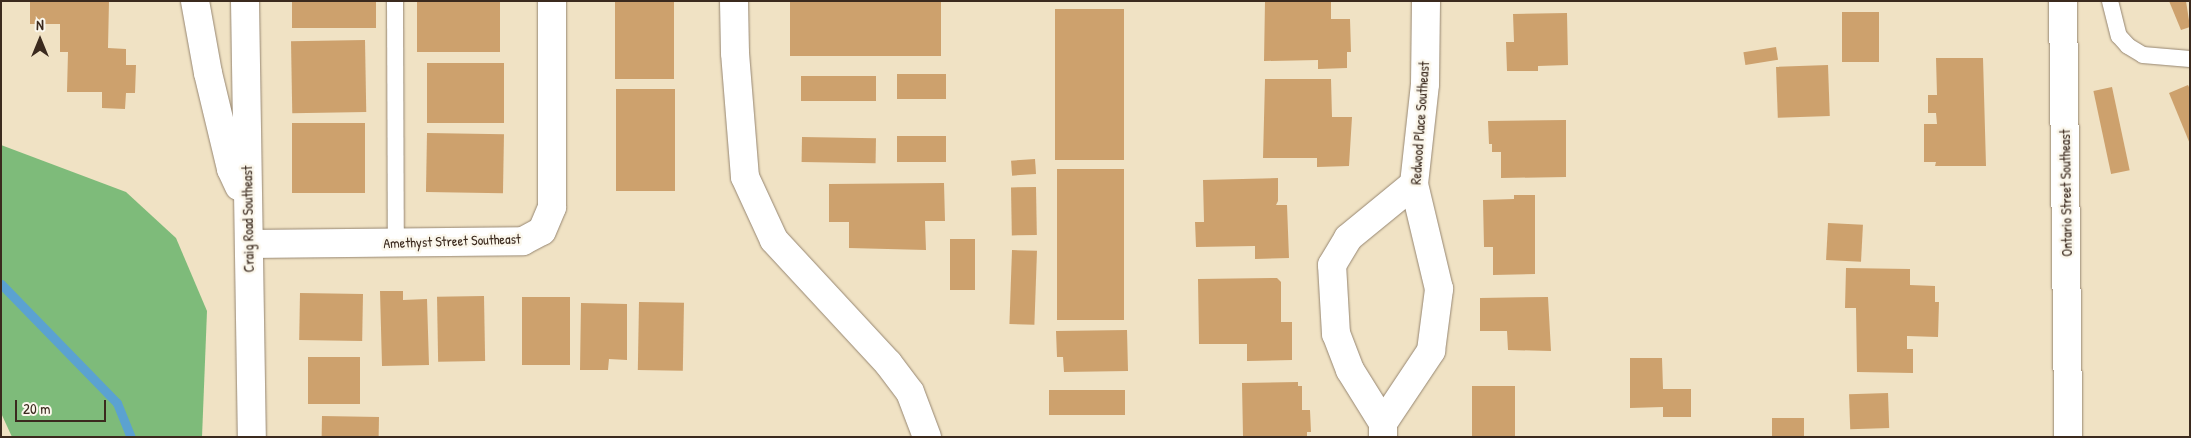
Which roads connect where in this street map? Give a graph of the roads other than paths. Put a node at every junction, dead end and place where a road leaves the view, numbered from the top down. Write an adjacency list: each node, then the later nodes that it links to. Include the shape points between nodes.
1 (195, 1): 11 (street, via 231,169)
2 (245, 1): 11 (street, Craig Road Southeast)
3 (395, 1): 12 (lane)
4 (552, 1): 12 (street, Amethyst Street Southeast, via 552,207 542,231 523,241)
5 (734, 1): 17 (street, via 745,177 774,240 888,363 910,392)
6 (1426, 1): 10 (street, Redwood Place Southeast, via 1425,84)
7 (2063, 1): 14 (street, Ontario Street Southeast)
8 (2110, 1): 9 (lane, via 2119,36 2128,46 2150,57)
9 (2190, 59)
10 (1414, 184): 15 (street, Redwood Place Southeast, via 1438,289 1431,350); 15 (street, via 1348,238 1332,265 1336,334 1350,370)
11 (247, 203): 13 (street, Craig Road Southeast)
12 (396, 243): 13 (street, Amethyst Street Southeast)
13 (249, 244): 16 (street, Craig Road Southeast)
14 (2069, 385): 18 (street, Ontario Street Southeast); 19 (street, Ontario Street Southeast)
15 (1383, 430)
16 (252, 437)
17 (927, 437)
18 (2068, 437)
19 (2083, 437)

